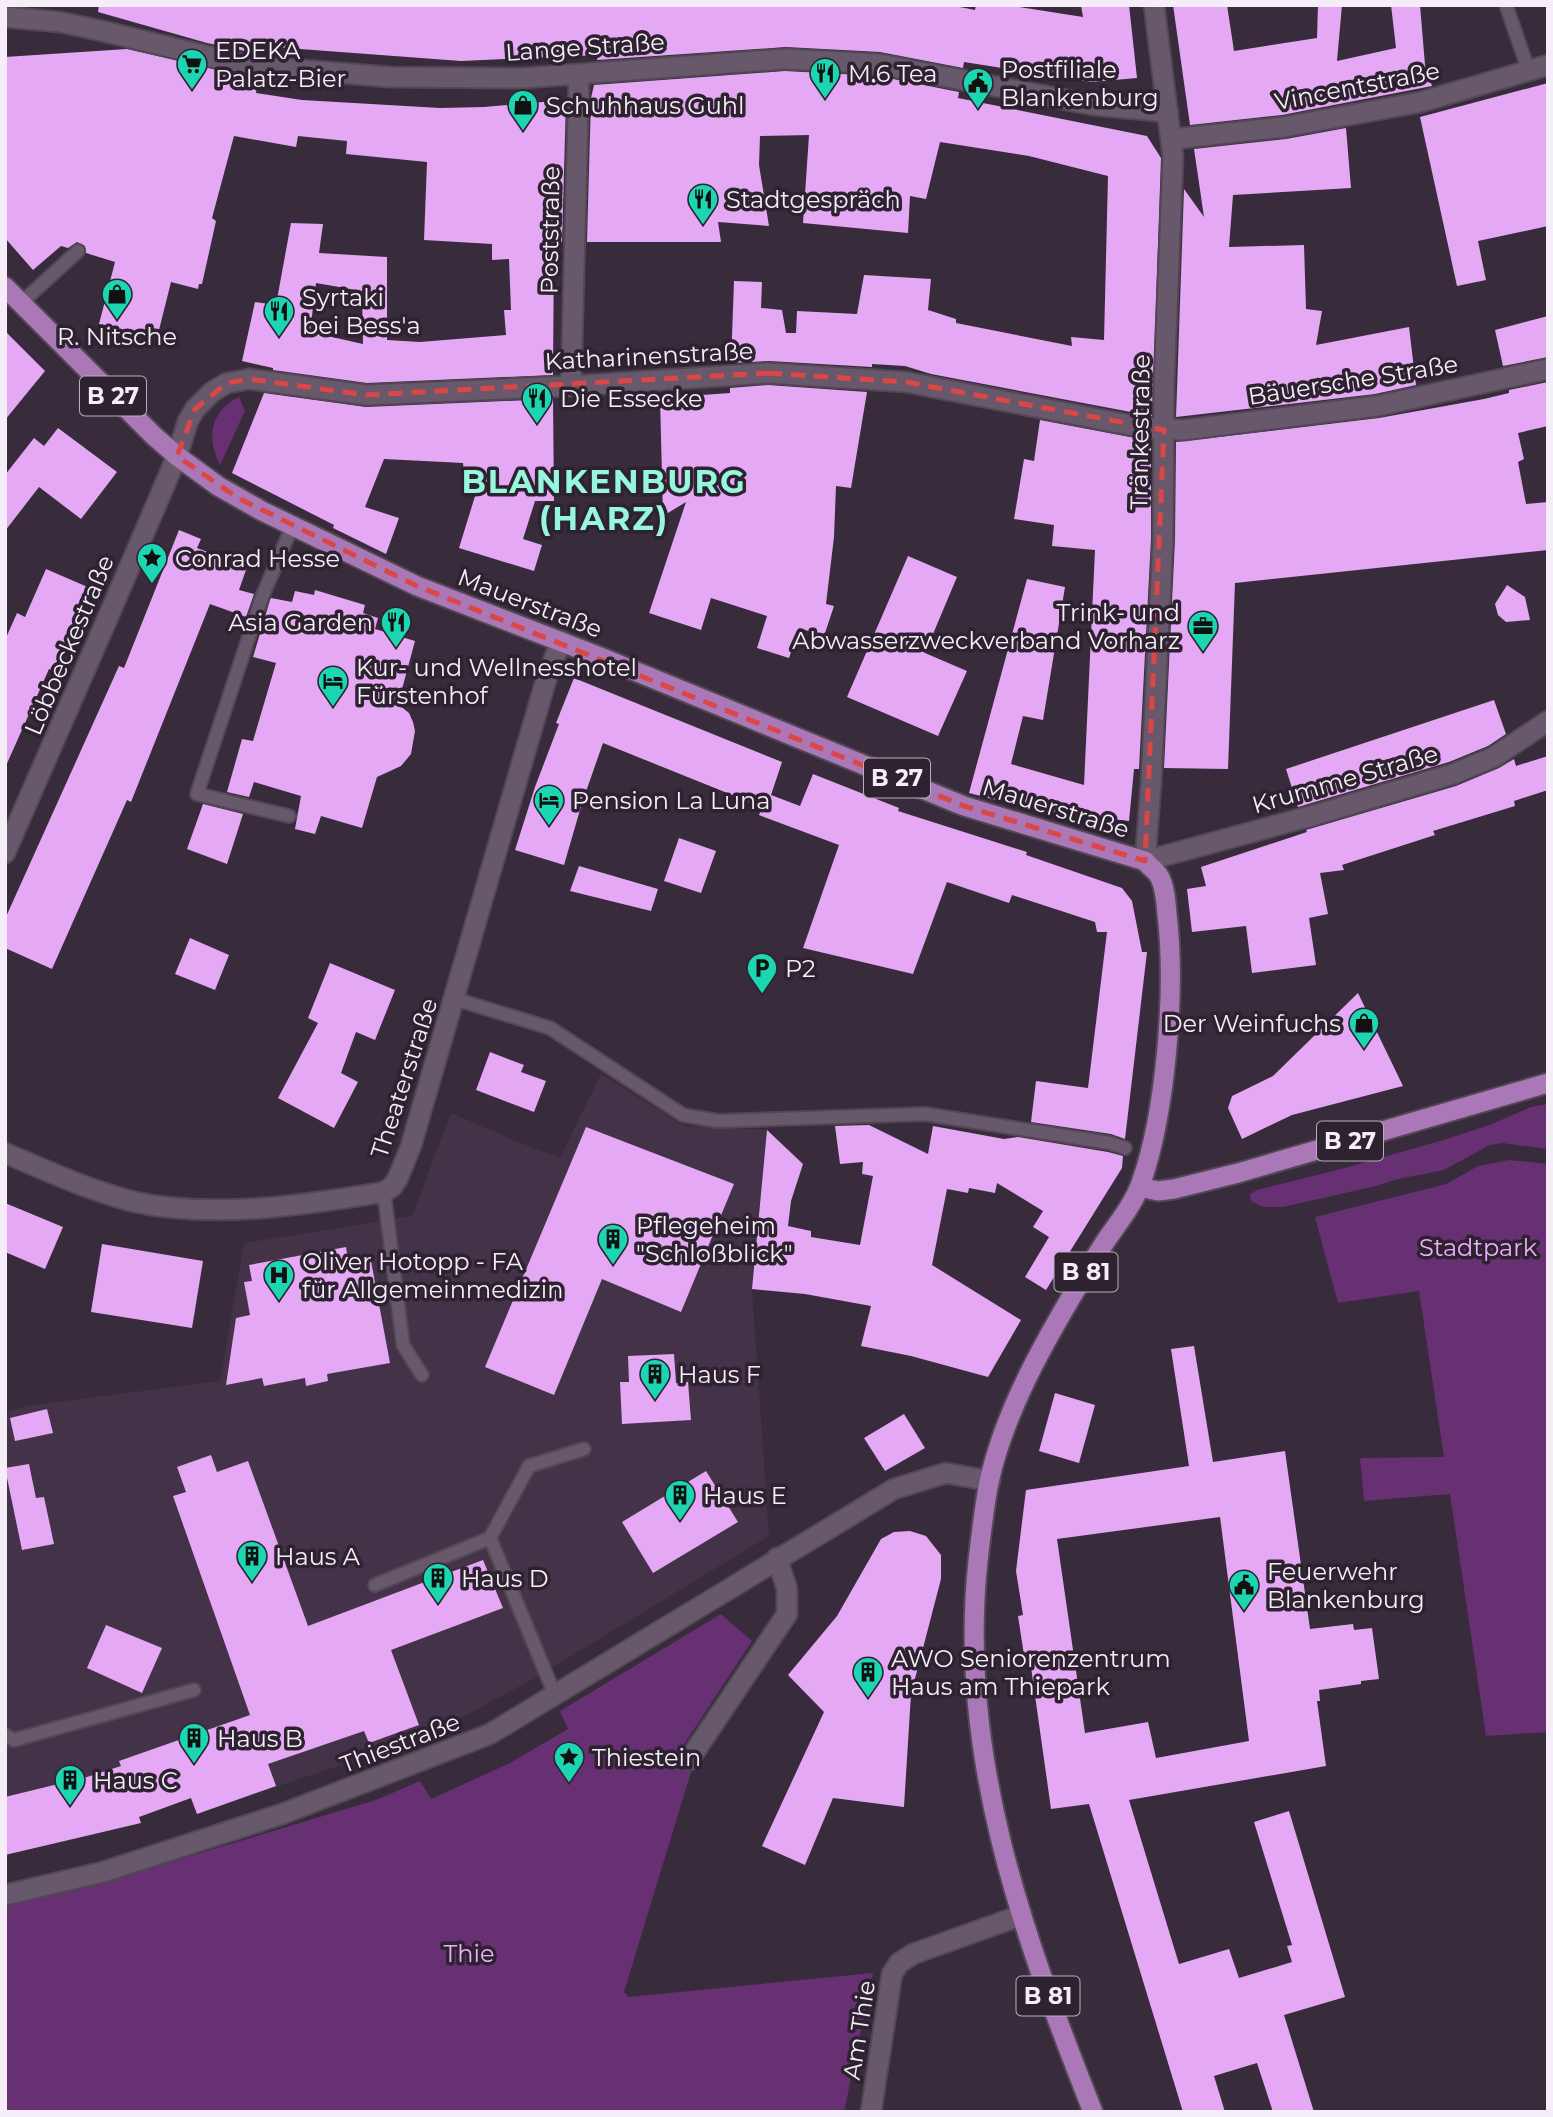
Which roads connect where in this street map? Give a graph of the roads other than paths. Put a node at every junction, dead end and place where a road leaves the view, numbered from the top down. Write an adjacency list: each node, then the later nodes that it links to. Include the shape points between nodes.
1 (1154, 5): 7 (street, Tränkestraße)
2 (1506, 5): 5 (lane)
3 (63, 14): 4 (street, Lange Straße); 6 (street, Lange Straße, via 245,65 390,77)
4 (5, 17)
5 (1538, 69): 8 (street, Vincentstraße, via 1421,102 1283,127)
6 (579, 75): 7 (street, Lange Straße, via 785,59 879,64 1093,105); 13 (street, Poststraße)
7 (1168, 112): 8 (street, Tränkestraße)
8 (1172, 139): 14 (street, Tränkestraße)
9 (78, 251): 11 (lane)
10 (5, 287): 11 (main road, Mauerstraße / B 27)
11 (22, 303): 15 (main road, Mauerstraße / B 27)
12 (1548, 369): 14 (street, Bäuersche Straße, via 1377,406)
13 (571, 386): 14 (street, Katharinenstraße, via 768,373 896,382); 15 (street, Katharinenstraße, via 366,394 249,379 227,383 195,409)
14 (1164, 430): 21 (street, Tränkestraße)
15 (177, 456): 16 (main road, Mauerstraße / B 27, via 238,498); 20 (street, Löbbeckestraße)
16 (292, 527): 17 (main road, Mauerstraße / B 27, via 417,586); 19 (lane, via 262,597 197,794)
17 (561, 641): 21 (main road, Mauerstraße / B 27, via 964,806); 22 (street, Theaterstraße)
18 (1548, 721): 21 (street, Krumme Straße, via 1494,757 1453,774)
19 (289, 816)
20 (5, 853)
21 (1145, 861): 26 (main road, via 1159,876 1165,897 1170,954 1162,1083)
22 (455, 999): 24 (lane, via 550,1028 683,1115 718,1121 925,1114); 27 (street, Theaterstraße, via 411,1146 398,1178)
23 (1548, 1083): 26 (main road, B 27, via 1238,1173 1174,1189)
24 (1125, 1148)
25 (5, 1153): 27 (street, Theaterstraße, via 108,1194 164,1207 237,1209)
26 (1140, 1187): 30 (main road, B 81, via 1035,1360)
27 (384, 1192): 28 (lane, via 403,1345)
28 (422, 1375)
29 (584, 1449): 31 (lane, via 529,1466)
30 (989, 1481): 32 (street, Thiestraße, via 946,1473 894,1489); 39 (main road, B 81, via 973,1628 975,1681 985,1776)
31 (490, 1538): 33 (lane); 35 (lane)
32 (778, 1558): 35 (street, Thiestraße); 37 (street, via 787,1589 787,1614)
33 (374, 1585)
34 (194, 1690): 36 (lane, via 14,1740)
35 (555, 1695): 38 (street, Thiestraße, via 490,1734 282,1814 103,1872)
36 (5, 1735)
37 (689, 1760)
38 (5, 1895)
39 (1021, 1915): 40 (street, Am Thie, via 899,1962 892,1974); 41 (main road, B 81)
40 (871, 2112)
41 (1093, 2112)

